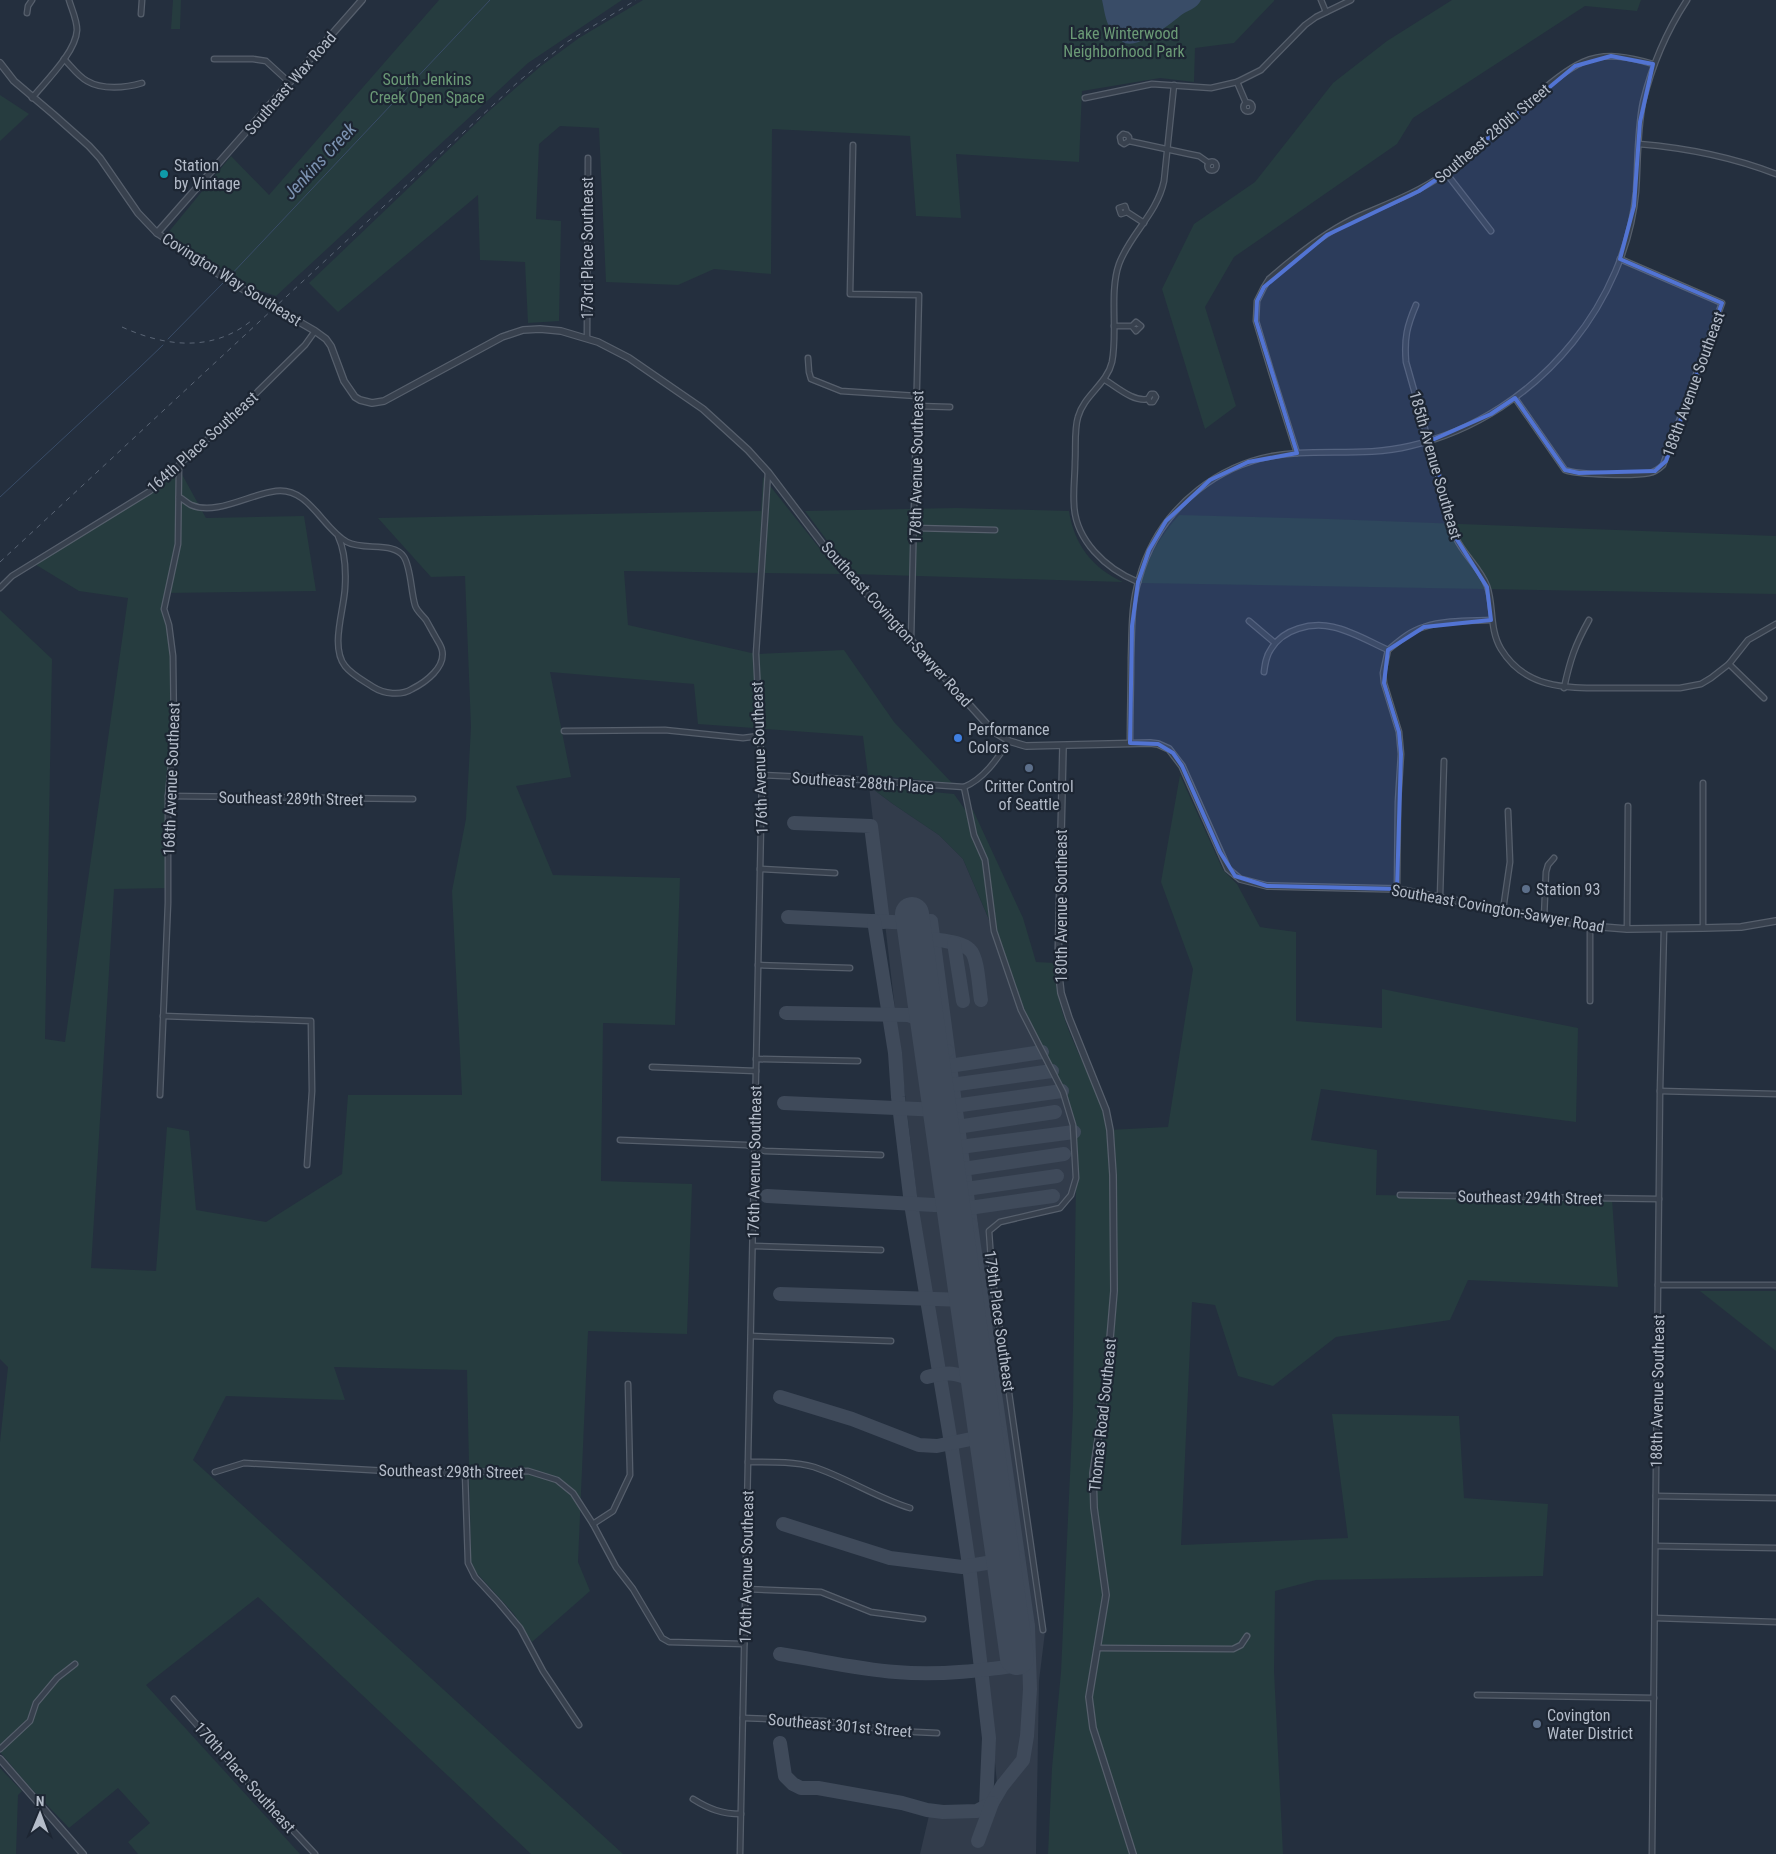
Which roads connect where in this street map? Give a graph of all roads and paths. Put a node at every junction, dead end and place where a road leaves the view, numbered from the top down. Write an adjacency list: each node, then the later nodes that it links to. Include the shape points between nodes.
1 (32, 0): 9 (street)
2 (69, 0): 11 (street, via 77,32)
3 (142, 0): 10 (street)
4 (362, 0): 17 (street, Southeast Wax Road)
5 (1321, 0): 8 (street)
6 (1351, 0): 8 (street)
7 (1687, 0): 14 (street)
8 (1326, 12): 15 (street, via 1305,25 1261,70)
9 (27, 13)
10 (141, 14)
11 (64, 59): 16 (street, via 88,81 99,85); 19 (street)
12 (214, 59): 17 (street, via 266,61)
13 (0, 64): 19 (street, Covington Way Southeast)
14 (1653, 64): 23 (street, via 1643,103); 28 (street, Southeast 280th Street, via 1636,58 1611,56 1575,66 1546,86)
15 (1237, 82): 18 (street, via 1211,88); 21 (street)
16 (142, 83)
17 (290, 83): 33 (street, Southeast Wax Road)
18 (1174, 85): 20 (street, via 1152,84); 25 (street)
19 (32, 98): 33 (street, Covington Way Southeast, via 89,146 138,213)
20 (1085, 98)
21 (1246, 102)
22 (1129, 141): 25 (street)
23 (1638, 144): 29 (street, via 1725,156); 34 (street, via 1634,206)
24 (853, 145): 42 (street, 178th Avenue Southeast, via 850,294 919,295)
25 (1167, 149): 27 (street, via 1199,156); 31 (street, via 1160,196)
26 (588, 158): 39 (street, 173rd Place Southeast)
27 (1209, 163)
28 (1446, 173): 32 (street); 49 (street, Southeast 280th Street, via 1419,191 1358,217 1327,235 1279,271 1264,287 1257,301 1256,321)
29 (1776, 174)
30 (1127, 212): 31 (street)
31 (1144, 223): 36 (street, via 1117,270)
32 (1491, 231)
33 (157, 233): 38 (street, Covington Way Southeast, via 229,281)
34 (1620, 259): 43 (street, via 1594,313 1572,343 1540,378); 43 (street, 188th Avenue Southeast, via 1722,303 1663,466 1655,472 1641,474 1566,470)
35 (1416, 305): 48 (street, 185th Avenue Southeast, via 1404,340 1409,372)
36 (1114, 326): 37 (street); 41 (street, via 1112,362)
37 (1132, 326)
38 (315, 331): 45 (street, Covington Way Southeast, via 331,346 344,381 355,397); 50 (street, 164th Place Southeast, via 305,345)
39 (587, 338): 45 (street, Southeast Covington-Sawyer Road, via 540,329 510,334); 51 (street, Southeast Covington-Sawyer Road, via 629,358 692,401 736,438)
40 (808, 358): 42 (street, via 811,379 841,391)
41 (1105, 380): 44 (street, via 1129,395); 56 (street, via 1078,417 1074,510 1078,526 1093,551 1107,566)
42 (917, 396): 46 (street, 178th Avenue Southeast)
43 (1515, 398): 48 (street, via 1491,414)
44 (1148, 399)
45 (377, 403)
46 (917, 406): 47 (street); 53 (street, 178th Avenue Southeast)
47 (950, 407)
48 (1430, 441): 49 (street, via 1364,453); 58 (street, 185th Avenue Southeast, via 1456,538 1484,581 1489,594)
49 (1298, 453): 56 (street, via 1248,462 1193,493 1166,521 1149,550)
50 (179, 466): 52 (street, 168th Avenue Southeast); 57 (street, 164th Place Southeast, via 150,491 12,576)
51 (768, 472): 62 (street, Southeast Covington-Sawyer Road, via 837,563); 70 (street, 176th Avenue Southeast, via 756,654)
52 (179, 496): 55 (street, via 192,506 210,509 276,491 294,493 304,499); 78 (street, 168th Avenue Southeast, via 178,544 164,609 171,633 173,670 174,732)
53 (915, 528): 54 (street); 62 (street, 178th Avenue Southeast)
54 (995, 530)
55 (338, 536): 55 (street, via 363,547 390,548 404,557 415,606 442,649 442,660 431,678 411,690 395,694 376,689 342,661 338,629 345,586 344,553)
56 (1138, 582): 72 (street, via 1132,626)
57 (0, 588)
58 (1491, 620): 64 (street, via 1424,627); 67 (street, 185th Avenue Southeast, via 1500,648 1516,667 1543,683)
59 (1589, 620): 67 (street, via 1570,659)
60 (1249, 621): 63 (street)
61 (1776, 624): 65 (street, 185th Avenue Southeast, via 1748,640)
62 (911, 640): 71 (street, Southeast Covington-Sawyer Road, via 992,731)
63 (1275, 643): 64 (street, via 1290,631 1323,626 1334,627); 66 (street, via 1267,656)
64 (1388, 650): 85 (street, via 1383,678 1400,732 1402,754)
65 (1729, 664): 67 (street, 185th Avenue Southeast, via 1707,681 1694,686); 68 (street)
66 (1264, 672)
67 (1564, 688)
68 (1764, 698)
69 (564, 731): 70 (street, via 665,730 743,738)
70 (759, 736): 75 (street, 176th Avenue Southeast)
71 (1008, 741): 73 (street, Southeast Covington-Sawyer Road, via 1026,746); 77 (street, via 989,769)
72 (1130, 743): 73 (street, Southeast Covington-Sawyer Road); 85 (street, Southeast Covington-Sawyer Road, via 1158,744 1173,754 1182,766 1228,869 1240,879 1267,886)
73 (1063, 746): 105 (street, 180th Avenue Southeast, via 1058,967 1061,993)
74 (1444, 761): 86 (street)
75 (762, 775): 77 (street, Southeast 288th Place); 83 (street, 176th Avenue Southeast)
76 (1703, 783): 91 (street)
77 (964, 787): 132 (street, 179th Place Southeast, via 974,835 985,860 994,931 1021,1010 1063,1092 1073,1125 1076,1178 1071,1196 1060,1208 1000,1222 989,1231 992,1274)
78 (168, 796): 79 (street, Southeast 289th Street); 97 (street, 168th Avenue Southeast)
79 (413, 799)
80 (1628, 806): 92 (street)
81 (1508, 811): 87 (street, via 1510,862)
82 (1554, 858): 88 (street, via 1546,872)
83 (760, 869): 84 (street); 94 (street, 176th Avenue Southeast)
84 (835, 873)
85 (1397, 889): 86 (street, Southeast Covington-Sawyer Road)
86 (1440, 898): 87 (street, Southeast Covington-Sawyer Road)
87 (1503, 910): 88 (street, Southeast Covington-Sawyer Road)
88 (1544, 918): 90 (street, Southeast Covington-Sawyer Road)
89 (1776, 921): 91 (street, Southeast Covington-Sawyer Road, via 1741,927)
90 (1590, 926): 92 (street, Southeast Covington-Sawyer Road); 96 (street)
91 (1703, 928): 93 (street, Southeast Covington-Sawyer Road)
92 (1627, 929): 93 (street, Southeast Covington-Sawyer Road)
93 (1664, 929): 102 (street, 188th Avenue Southeast)
94 (758, 965): 95 (street); 98 (street, 176th Avenue Southeast)
95 (850, 968)
96 (1590, 1001)
97 (163, 1016): 104 (street, 168th Avenue Southeast); 109 (street, via 311,1021 312,1091)
98 (756, 1059): 99 (street); 101 (street, 176th Avenue Southeast)
99 (858, 1061)
100 (652, 1067): 101 (street)
101 (756, 1071): 107 (street, 176th Avenue Southeast)
102 (1660, 1092): 103 (street); 111 (street, 188th Avenue Southeast)
103 (1776, 1094)
104 (160, 1095)
105 (1108, 1119): 135 (street, Thomas Road Southeast, via 1113,1175 1114,1291 1106,1386 1093,1473 1094,1508 1106,1595)
106 (620, 1140): 107 (street, via 746,1145)
107 (754, 1149): 108 (street); 112 (street, 176th Avenue Southeast)
108 (881, 1155)
109 (307, 1164)
110 (1400, 1195): 111 (street, Southeast 294th Street)
111 (1659, 1199): 114 (street, 188th Avenue Southeast)
112 (752, 1246): 113 (street); 116 (street, 176th Avenue Southeast)
113 (881, 1250)
114 (1658, 1285): 115 (street); 122 (street, 188th Avenue Southeast)
115 (1776, 1285)
116 (751, 1336): 117 (street); 119 (street, 176th Avenue Southeast)
117 (891, 1341)
118 (628, 1384): 125 (street, via 630,1476 612,1511)
119 (748, 1462): 124 (street, via 813,1467); 128 (street, 176th Avenue Southeast)
120 (215, 1472): 121 (street, Southeast 298th Street, via 244,1463)
121 (465, 1473): 125 (street, Southeast 298th Street, via 528,1471 557,1480 573,1493); 141 (street, via 468,1564 475,1577 520,1628)
122 (1656, 1496): 123 (street); 126 (street, 188th Avenue Southeast)
123 (1776, 1498)
124 (910, 1508)
125 (593, 1524): 134 (street, Southeast 298th Street, via 616,1567 662,1638 669,1642)
126 (1656, 1546): 127 (street); 130 (street, 188th Avenue Southeast)
127 (1776, 1548)
128 (746, 1589): 129 (street, via 821,1592 871,1612); 134 (street, 176th Avenue Southeast)
129 (923, 1618)
130 (1655, 1618): 131 (street); 138 (street, 188th Avenue Southeast)
131 (1776, 1622)
132 (1043, 1630)
133 (1247, 1636): 135 (street, via 1233,1649)
134 (744, 1644): 140 (street, 176th Avenue Southeast)
135 (1096, 1648): 150 (street, Thomas Road Southeast, via 1089,1697 1093,1728)
136 (76, 1664): 143 (street, via 57,1678 36,1703 30,1721)
137 (1477, 1695): 138 (street)
138 (1654, 1698): 151 (street, 188th Avenue Southeast)
139 (174, 1699): 148 (street, 170th Place Southeast)
140 (743, 1718): 142 (street, Southeast 301st Street, via 823,1721); 146 (street, 176th Avenue Southeast)
141 (579, 1725)
142 (937, 1733)
143 (0, 1748)
144 (0, 1759): 147 (street)
145 (693, 1799): 146 (street, via 712,1810)
146 (741, 1814): 149 (street, 176th Avenue Southeast)
147 (83, 1854)
148 (316, 1854)
149 (740, 1854)
150 (1133, 1854)
151 (1652, 1854)

